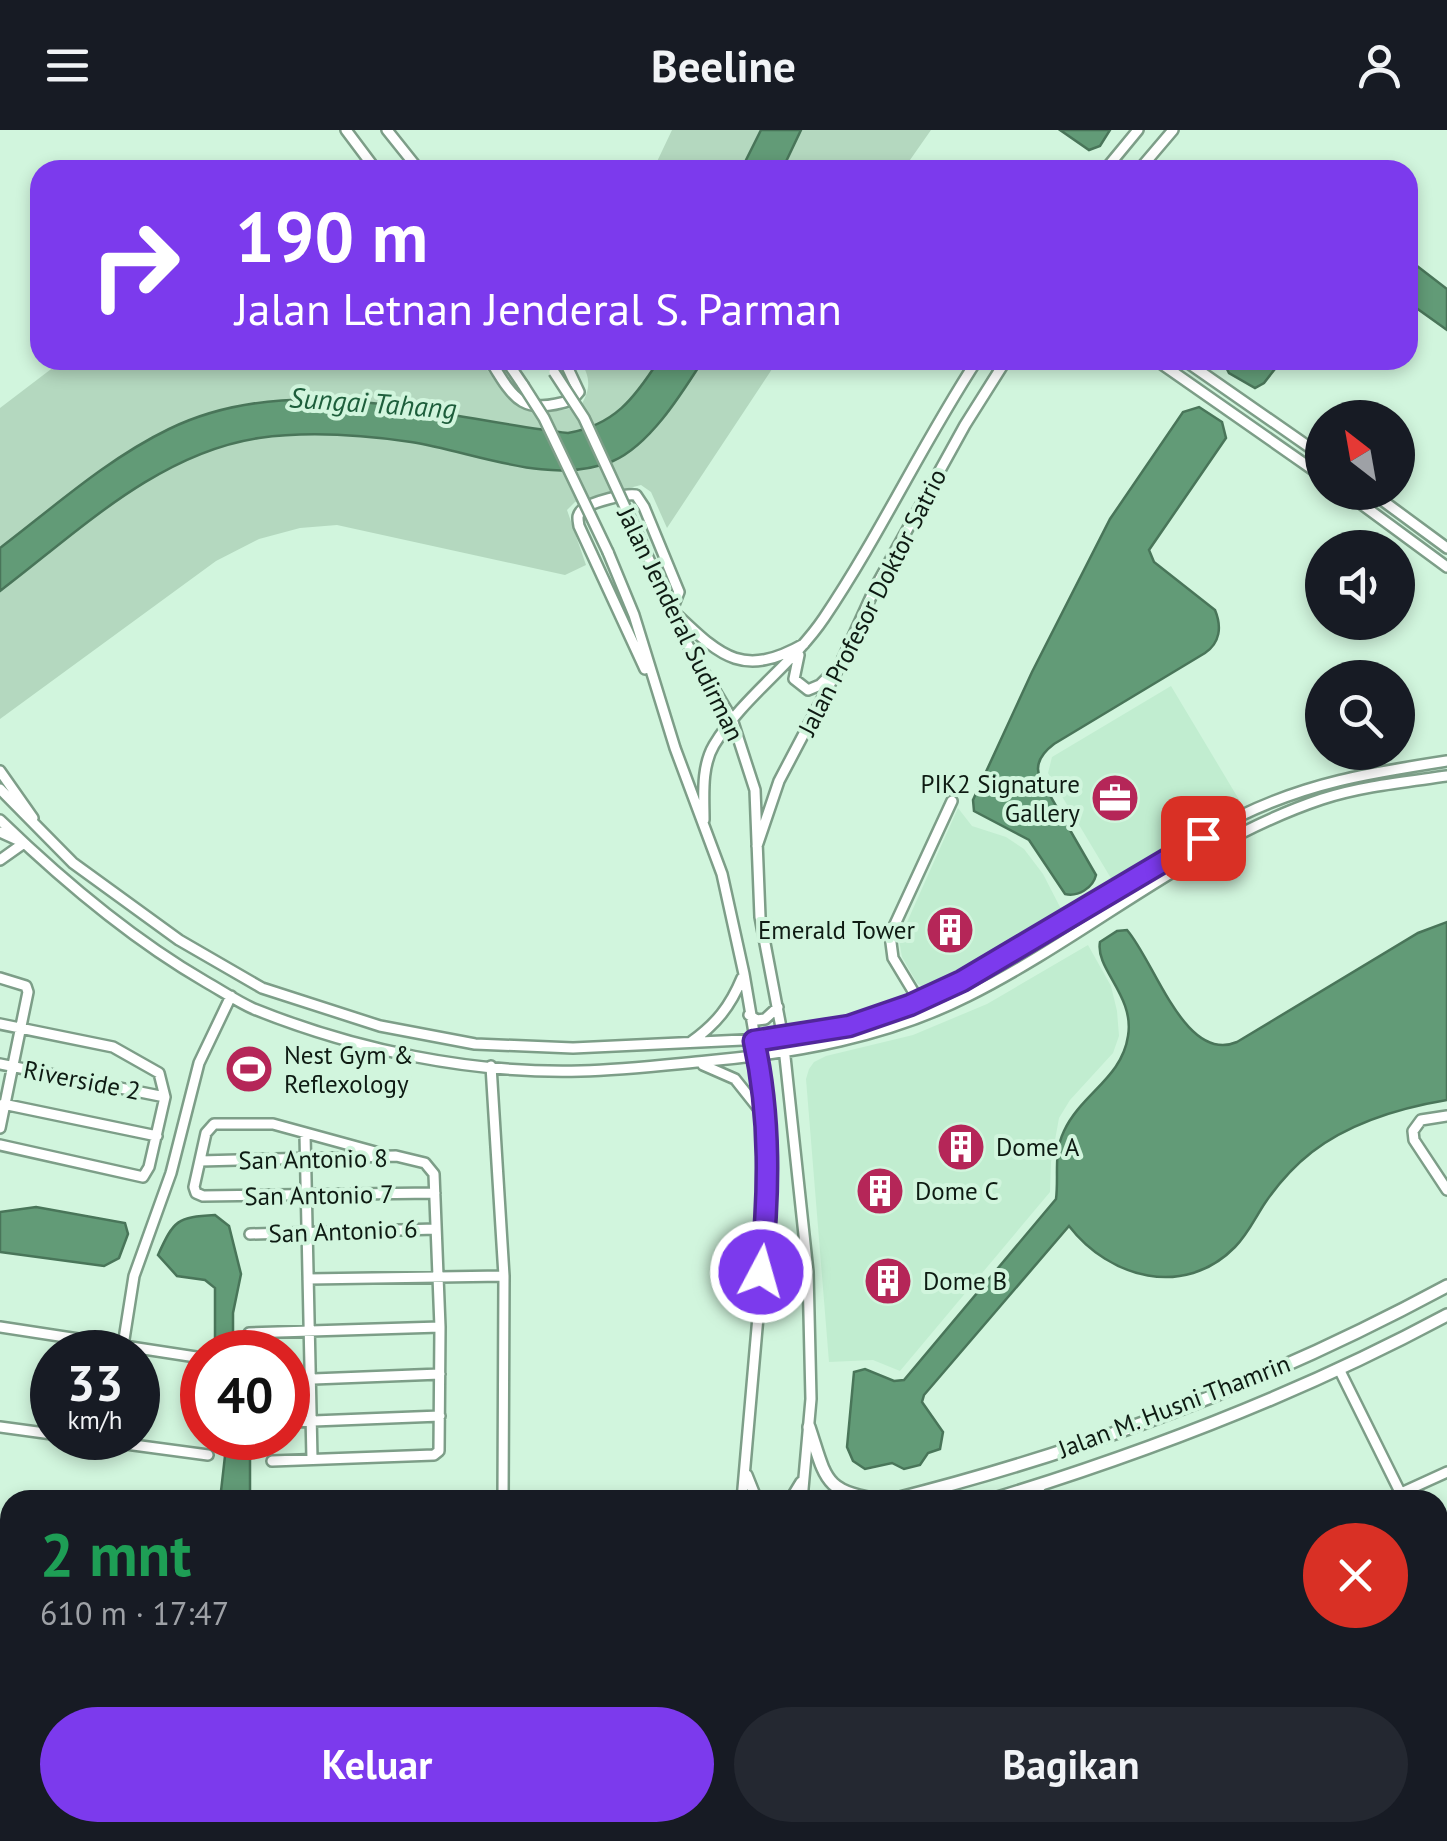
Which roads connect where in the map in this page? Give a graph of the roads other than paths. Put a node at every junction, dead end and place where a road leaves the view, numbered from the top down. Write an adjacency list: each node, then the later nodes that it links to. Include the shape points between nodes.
1 (346, 130): 5 (street)
2 (388, 130): 6 (street)
3 (1138, 130): 7 (street)
4 (1174, 130): 8 (street)
5 (368, 160)
6 (410, 160)
7 (1113, 160)
8 (1148, 160)
9 (496, 370): 12 (street, via 509,392 533,406 572,400 580,392)
10 (513, 370): 26 (street, Jalan Jenderal Sudirman, bridge, via 544,418 608,552)
11 (553, 370): 23 (street, Jalan Jenderal Sudirman, bridge, via 584,418)
12 (569, 370)
13 (970, 370): 24 (street, Jalan Profesor Doktor Satrio)
14 (1000, 370): 25 (street, Jalan Profesor Doktor Satrio, via 875,588)
15 (1170, 370): 18 (street)
16 (1198, 370): 17 (street)
17 (1305, 444)
18 (1305, 464)
19 (1370, 510): 22 (street)
20 (1396, 510): 21 (street)
21 (1447, 548)
22 (1447, 568)
23 (672, 610): 24 (street, via 714,650 746,663); 26 (street, via 679,592 636,496 582,510 579,526); 27 (street, Jalan Jenderal Sudirman)
24 (804, 644): 25 (street, via 794,668 800,686 820,685); 27 (street, Jalan Profesor Doktor Satrio)
25 (840, 665): 38 (street, Jalan Profesor Doktor Satrio, via 778,782)
26 (666, 717): 34 (street, Jalan Jenderal Sudirman)
27 (732, 719): 34 (street, Jalan Profesor Doktor Satrio, via 711,749); 38 (street, Jalan Jenderal Sudirman, via 755,790)
28 (1447, 761): 43 (street, via 1277,798)
29 (0, 771): 35 (street)
30 (1447, 776): 51 (street, via 1324,798 1283,814 969,996 853,1038)
31 (0, 789): 35 (street)
32 (952, 801): 43 (street, via 890,935 893,958)
33 (0, 820): 37 (street)
34 (704, 828): 40 (street, Jalan Jenderal Sudirman, via 722,874)
35 (41, 831): 50 (street, via 179,940 262,988 380,1026 475,1044)
36 (0, 832): 37 (street)
37 (24, 843): 39 (street); 42 (street, via 164,958)
38 (755, 853): 44 (street, Jalan Jenderal Sudirman)
39 (0, 860)
40 (744, 974): 45 (street, Jalan Jenderal Sudirman); 50 (street, via 730,1006)
41 (0, 978): 47 (street, via 28,992)
42 (231, 996): 56 (street, via 371,1047); 81 (street, via 199,1062 171,1172 134,1276)
43 (919, 1001): 48 (street, via 849,1026)
44 (778, 1006): 45 (street, via 765,1019); 48 (street, Jalan Jenderal Sudirman)
45 (749, 1015): 49 (street, Jalan Jenderal Sudirman)
46 (0, 1024): 47 (street)
47 (21, 1028): 55 (street); 57 (street, via 113,1047 159,1073)
48 (782, 1038): 49 (street); 51 (street, Jalan Jenderal Sudirman)
49 (754, 1041): 50 (street); 52 (street, Jalan Jenderal Sudirman)
50 (689, 1044)
51 (784, 1052): 52 (street); 91 (street, Jalan Jenderal Sudirman, via 807,1259)
52 (758, 1056): 53 (street); 59 (street, Jalan Jenderal Sudirman)
53 (692, 1063): 56 (street, via 578,1072); 59 (street, via 735,1078)
54 (0, 1064): 55 (street, Riverside 2)
55 (13, 1066): 57 (street, Riverside 2); 58 (street)
56 (491, 1066): 74 (street)
57 (165, 1097): 63 (street)
58 (2, 1104): 61 (street); 63 (street)
59 (764, 1116): 97 (street, Jalan Jenderal Sudirman, via 768,1202)
60 (1447, 1116): 68 (street, via 1421,1120 1413,1132)
61 (0, 1128)
62 (305, 1134): 65 (street); 66 (street); 67 (street, via 273,1124 214,1124)
63 (157, 1136): 64 (street, via 143,1177)
64 (0, 1145)
65 (396, 1156): 66 (street, San Antonio 8); 69 (street, San Antonio 8, via 425,1163 434,1174)
66 (305, 1158): 67 (street, San Antonio 8); 70 (street)
67 (200, 1160): 70 (street, San Antonio 7, via 194,1187 203,1196)
68 (1447, 1190)
69 (434, 1193): 70 (street, San Antonio 7); 71 (street)
70 (306, 1195): 72 (street)
71 (436, 1229): 72 (street, San Antonio 6); 75 (street)
72 (307, 1230): 73 (street, San Antonio 6); 76 (street)
73 (250, 1234)
74 (504, 1276): 75 (street); 100 (street)
75 (438, 1277): 76 (street); 80 (street)
76 (308, 1279): 82 (street)
77 (1447, 1286): 106 (main road, Jalan M. Husni Thamrin, via 1165,1414)
78 (1447, 1315): 85 (main road, Jalan M. Husni Thamrin)
79 (0, 1327): 84 (street)
80 (440, 1328): 83 (street); 86 (street)
81 (126, 1330)
82 (308, 1330)
83 (310, 1331)
84 (30, 1332)
85 (1339, 1369): 99 (main road, Jalan M. Husni Thamrin, via 1216,1422); 109 (street)
86 (440, 1374): 87 (street); 88 (street)
87 (310, 1379)
88 (440, 1416): 89 (street); 94 (street, via 434,1455)
89 (310, 1422)
90 (0, 1427): 92 (street)
91 (809, 1427): 95 (street, Jalan Jenderal Sudirman); 105 (main road, via 824,1472)
92 (30, 1431)
93 (310, 1434): 94 (street)
94 (312, 1459): 96 (street)
95 (806, 1460): 103 (street); 104 (street, Jalan Jenderal Sudirman)
96 (272, 1461)
97 (744, 1462): 101 (street, Jalan Jenderal Sudirman); 102 (street)
98 (1447, 1472): 110 (street)
99 (1042, 1484): 107 (main road, Jalan M. Husni Thamrin); 108 (street)
100 (503, 1490)
101 (743, 1490)
102 (754, 1490)
103 (798, 1490)
104 (803, 1490)
105 (840, 1490)
106 (927, 1490)
107 (1023, 1490)
108 (1038, 1490)
109 (1399, 1490)
110 (1413, 1490)

